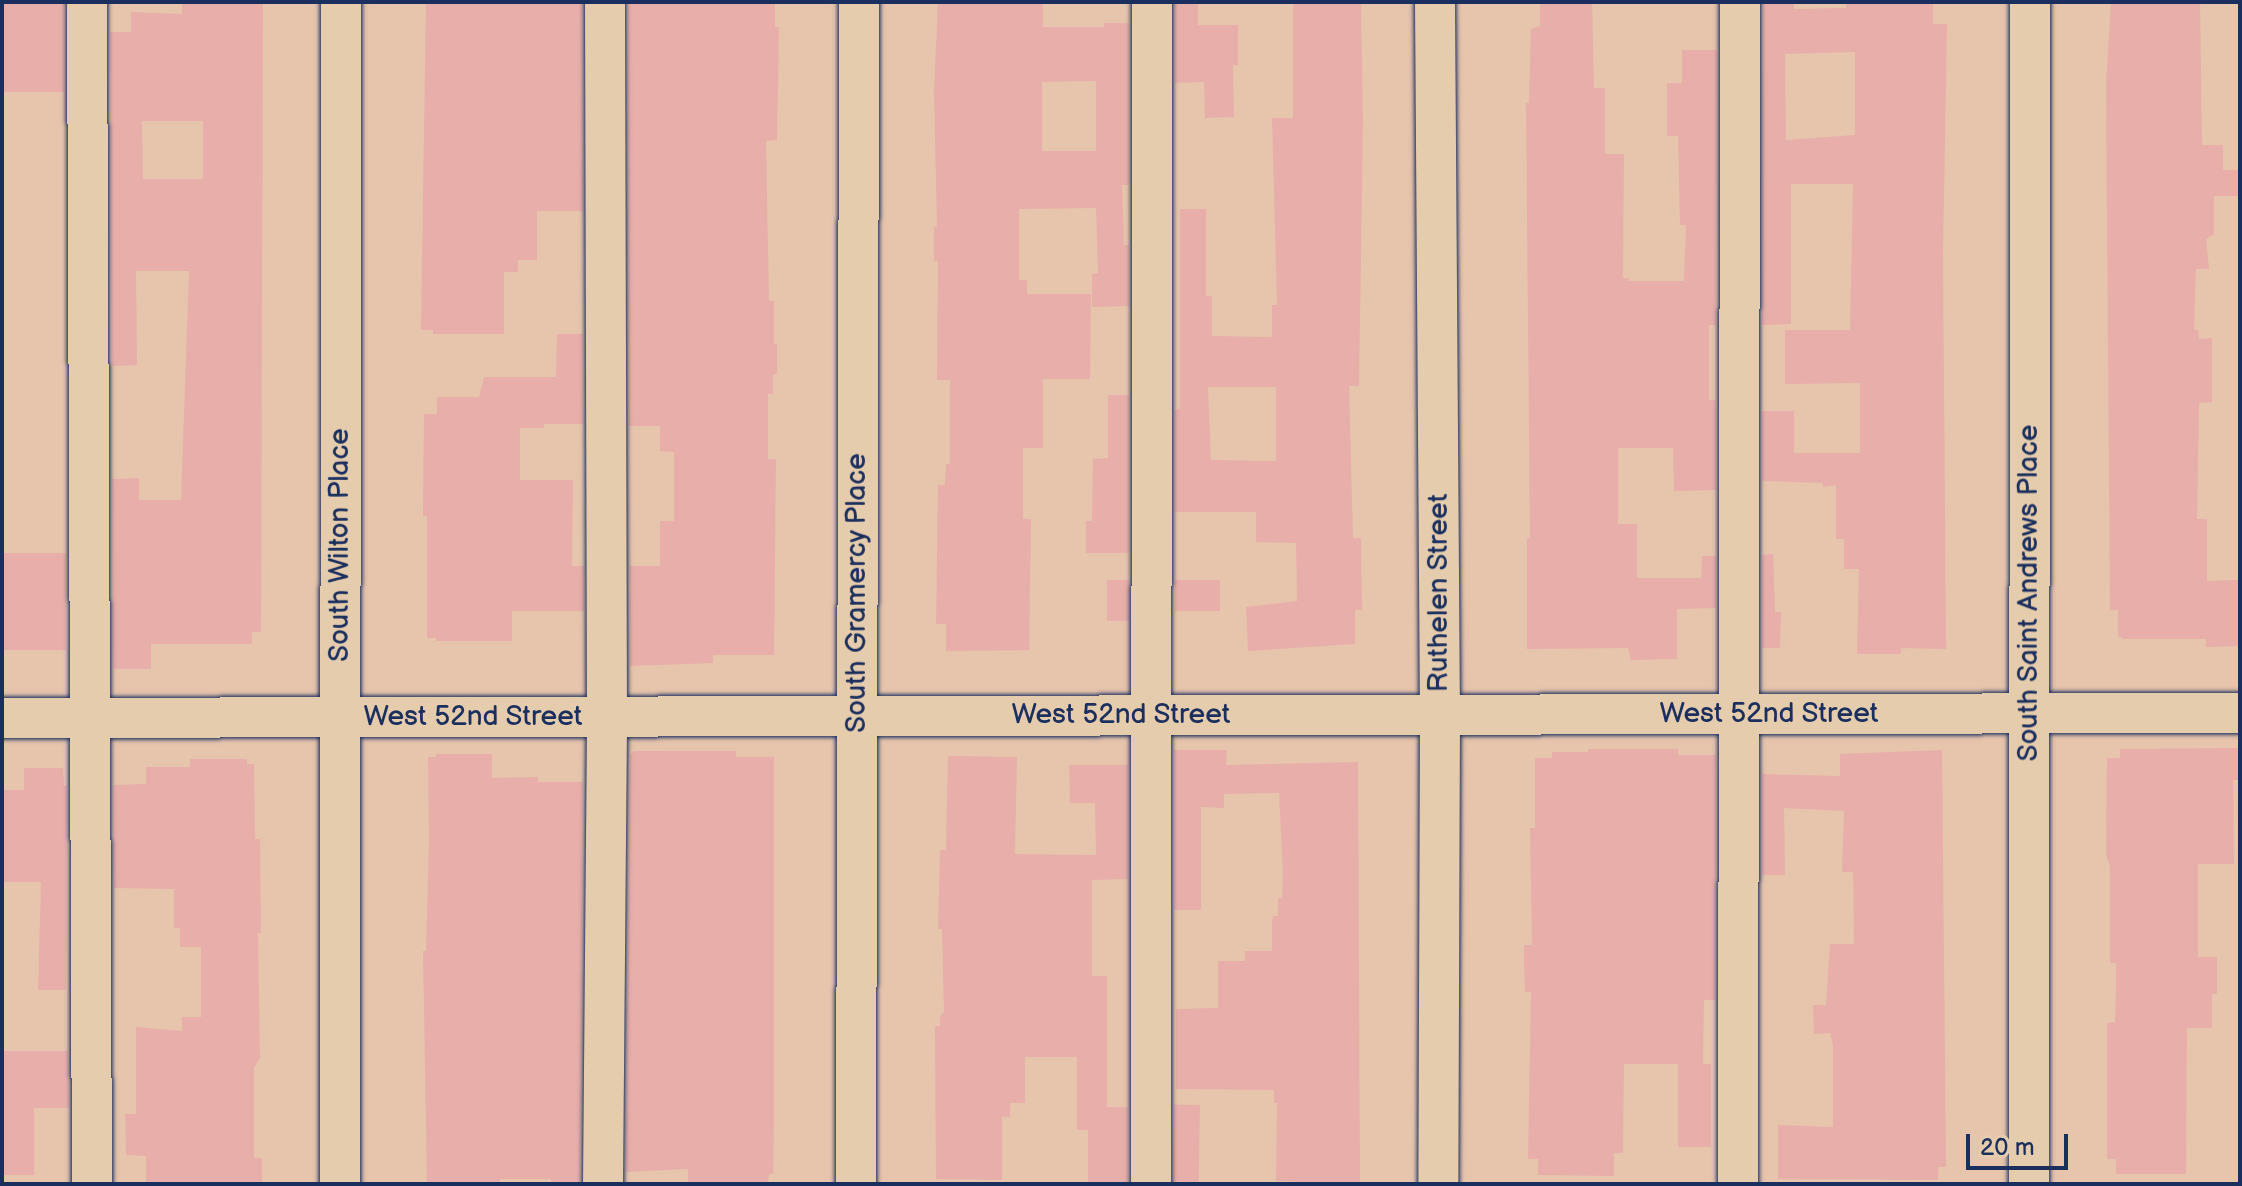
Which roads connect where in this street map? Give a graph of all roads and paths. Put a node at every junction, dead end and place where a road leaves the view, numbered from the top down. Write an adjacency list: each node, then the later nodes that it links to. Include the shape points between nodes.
1 (87, 2): 18 (street)
2 (341, 2): 15 (street, South Wilton Place)
3 (605, 2): 16 (street)
4 (859, 2): 13 (street, South Gramercy Place)
5 (1152, 2): 14 (street)
6 (1435, 2): 11 (street, Ruthelen Street)
7 (1740, 2): 12 (street)
8 (2030, 2): 9 (street, South Saint Andrews Place)
9 (2029, 713): 10 (street, West 52nd Street); 12 (street, West 52nd Street); 26 (street, South Saint Andrews Place)
10 (2240, 713)
11 (1440, 714): 12 (street, West 52nd Street); 14 (street, West 52nd Street); 24 (street, Ruthelen Street)
12 (1740, 714): 25 (street)
13 (857, 715): 14 (street, West 52nd Street); 16 (street, West 52nd Street); 22 (street, South Gramercy Place)
14 (1153, 715): 23 (street)
15 (340, 717): 16 (street, West 52nd Street); 18 (street, West 52nd Street); 20 (street, South Wilton Place)
16 (607, 717): 21 (street)
17 (2, 718): 18 (street, West 52nd Street)
18 (91, 718): 19 (street)
19 (92, 1184)
20 (340, 1184)
21 (603, 1184)
22 (856, 1184)
23 (1151, 1184)
24 (1438, 1184)
25 (1738, 1184)
26 (2029, 1184)

